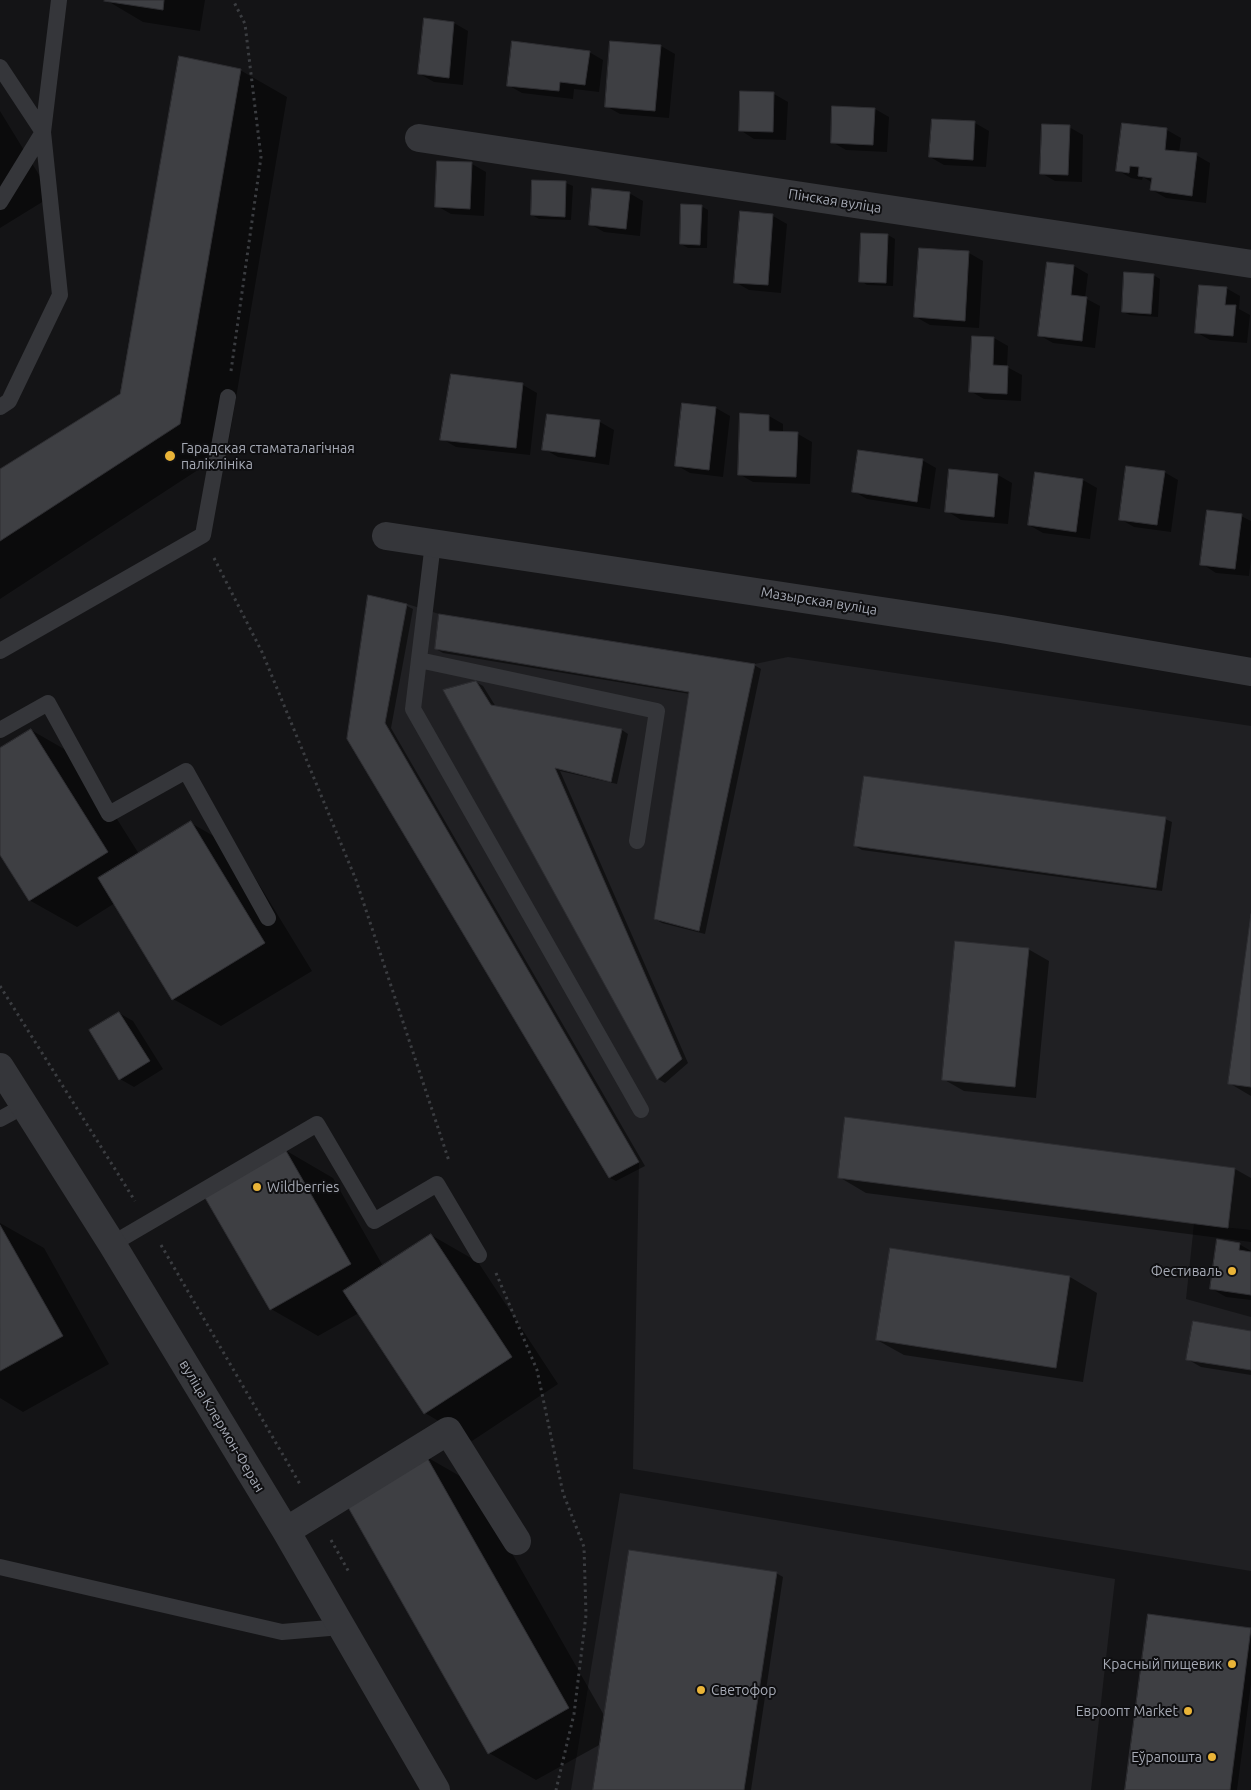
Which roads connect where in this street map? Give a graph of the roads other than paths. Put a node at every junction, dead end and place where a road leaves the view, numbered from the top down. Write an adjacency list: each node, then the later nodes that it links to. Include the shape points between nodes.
1 (59, 0): 3 (lane)
2 (0, 67): 3 (lane)
3 (43, 132): 5 (lane); 8 (lane, via 60,295 9,401)
4 (419, 138): 6 (street, Пінская вуліца)
5 (0, 202)
6 (1251, 264)
7 (228, 396): 11 (lane, via 203,536)
8 (0, 407)
9 (386, 536): 10 (street, Мазырская вуліца)
10 (433, 543): 12 (lane); 13 (street, Мазырская вуліца, via 1001,629)
11 (0, 651)
12 (419, 660): 15 (lane, via 658,711); 19 (lane, via 413,709)
13 (1251, 672)
14 (0, 730): 16 (lane, via 48,704 109,814 186,771)
15 (637, 841)
16 (268, 918)
17 (0, 1067): 18 (street, вуліца Клермон-Феран)
18 (24, 1106): 20 (lane); 21 (street, вуліца Клермон-Феран)
19 (641, 1110)
20 (0, 1119)
21 (112, 1244): 22 (lane, via 317,1124 374,1221 437,1184); 23 (street, вуліца Клермон-Феран)
22 (479, 1255)
23 (286, 1531): 24 (street, via 448,1431); 26 (street, вуліца Клермон-Феран)
24 (517, 1541)
25 (0, 1567): 26 (lane, via 282,1632)
26 (341, 1627): 27 (street, вуліца Клермон-Феран)
27 (436, 1790)

